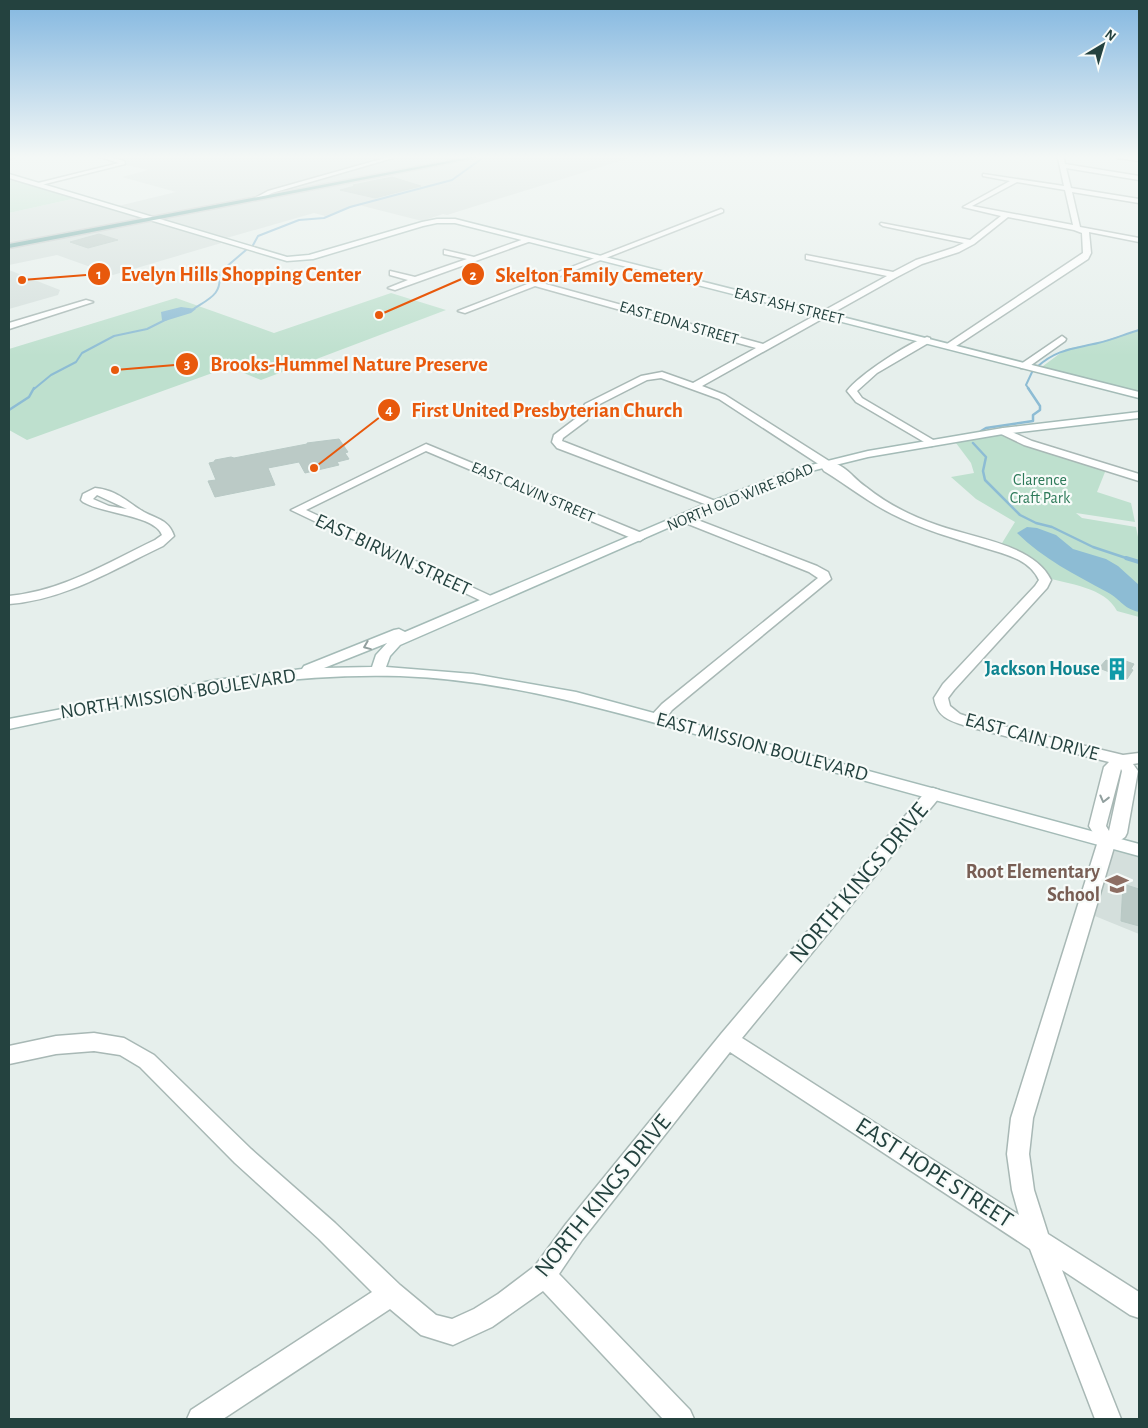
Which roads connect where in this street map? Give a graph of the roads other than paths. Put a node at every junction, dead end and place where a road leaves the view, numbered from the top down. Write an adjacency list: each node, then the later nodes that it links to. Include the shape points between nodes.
1 (125, 223): 11 (street)
2 (131, 223): 11 (main road)
3 (168, 223): 4 (street, EAST ASH STREET, via 288,259 299,259)
4 (428, 223)
5 (461, 223): 13 (street, EAST ASH STREET)
6 (690, 223): 18 (street)
7 (997, 223): 15 (street)
8 (1042, 223): 12 (street)
9 (1076, 223): 12 (street)
10 (883, 224): 15 (street)
11 (120, 225): 16 (main road)
12 (1077, 229): 14 (street); 32 (street, via 1085,232 1087,252 1082,260)
13 (530, 240): 18 (street, EAST ASH STREET); 20 (street)
14 (1139, 240)
15 (971, 242): 22 (street)
16 (9, 246)
17 (446, 252): 20 (street)
18 (600, 257): 24 (street); 28 (street, EAST ASH STREET)
19 (809, 257): 22 (street)
20 (474, 259): 23 (street)
21 (393, 273): 23 (street)
22 (894, 275): 28 (street)
23 (416, 280): 25 (street)
24 (534, 283): 27 (street); 33 (street, EAST EDNA STREET)
25 (392, 288)
26 (89, 302): 29 (street)
27 (462, 311)
28 (824, 315): 31 (street, EAST ASH STREET); 33 (street)
29 (9, 326)
30 (1062, 339): 34 (street)
31 (926, 340): 32 (street, EAST ASH STREET); 39 (street, via 865,378 854,387 854,396)
32 (950, 346): 34 (street, EAST ASH STREET)
33 (766, 348): 35 (street)
34 (1024, 366): 36 (street, EAST ASH STREET)
35 (695, 386): 41 (street, via 730,401); 43 (street, via 656,375 644,378 588,406 583,418 557,442)
36 (1139, 395)
37 (1139, 415): 38 (street, NORTH OLD WIRE ROAD)
38 (1002, 431): 39 (street, NORTH OLD WIRE ROAD); 42 (street, via 1028,443)
39 (931, 443): 41 (street, NORTH OLD WIRE ROAD)
40 (426, 447): 46 (street, EAST CALVIN STREET); 48 (street, EAST BIRWIN STREET, via 297,510)
41 (825, 463): 43 (street, NORTH OLD WIRE ROAD); 54 (street, EAST CAIN DRIVE, via 843,480 895,513 1014,553 1041,570 1045,580 1041,588 948,687 941,698 943,708 974,724)
42 (1139, 478)
43 (714, 504): 45 (street, NORTH OLD WIRE ROAD)
44 (139, 514): 47 (street, via 162,526 168,536 160,543 79,580 38,596)
45 (682, 518): 46 (street, NORTH OLD WIRE ROAD); 52 (street, via 813,569 824,575 825,580)
46 (640, 537): 48 (street, NORTH OLD WIRE ROAD)
47 (9, 600)
48 (488, 600): 49 (street, NORTH OLD WIRE ROAD)
49 (430, 626): 50 (street, NORTH OLD WIRE ROAD, via 388,647); 51 (street, one-way to 51, via 398,633)
50 (378, 671): 51 (street, NORTH MISSION BOULEVARD); 52 (street, EAST MISSION BOULEVARD, via 440,674 510,683 567,694)
51 (299, 674): 53 (street, NORTH MISSION BOULEVARD, via 204,686)
52 (657, 718): 55 (street, EAST MISSION BOULEVARD)
53 (9, 724)
54 (1131, 759): 56 (street, via 1118,833)
55 (933, 794): 56 (street, EAST MISSION BOULEVARD); 58 (street, NORTH KINGS DRIVE)
56 (1107, 841): 57 (street, EAST MISSION BOULEVARD); 60 (street, via 1022,1118 1018,1154 1023,1190)
57 (1139, 850)
58 (728, 1040): 60 (street, EAST HOPE STREET); 61 (street, NORTH KINGS DRIVE, via 574,1232)
59 (9, 1055): 62 (street, NORTH KINGS DRIVE, via 56,1045 94,1042 124,1047 147,1061)
60 (1040, 1242): 63 (street, EAST HOPE STREET); 66 (street)
61 (544, 1275): 62 (street, NORTH KINGS DRIVE, via 491,1313 452,1332 430,1326); 65 (street)
62 (391, 1294): 64 (street)
63 (1139, 1306)
64 (200, 1419)
65 (681, 1419)
66 (1108, 1419)

